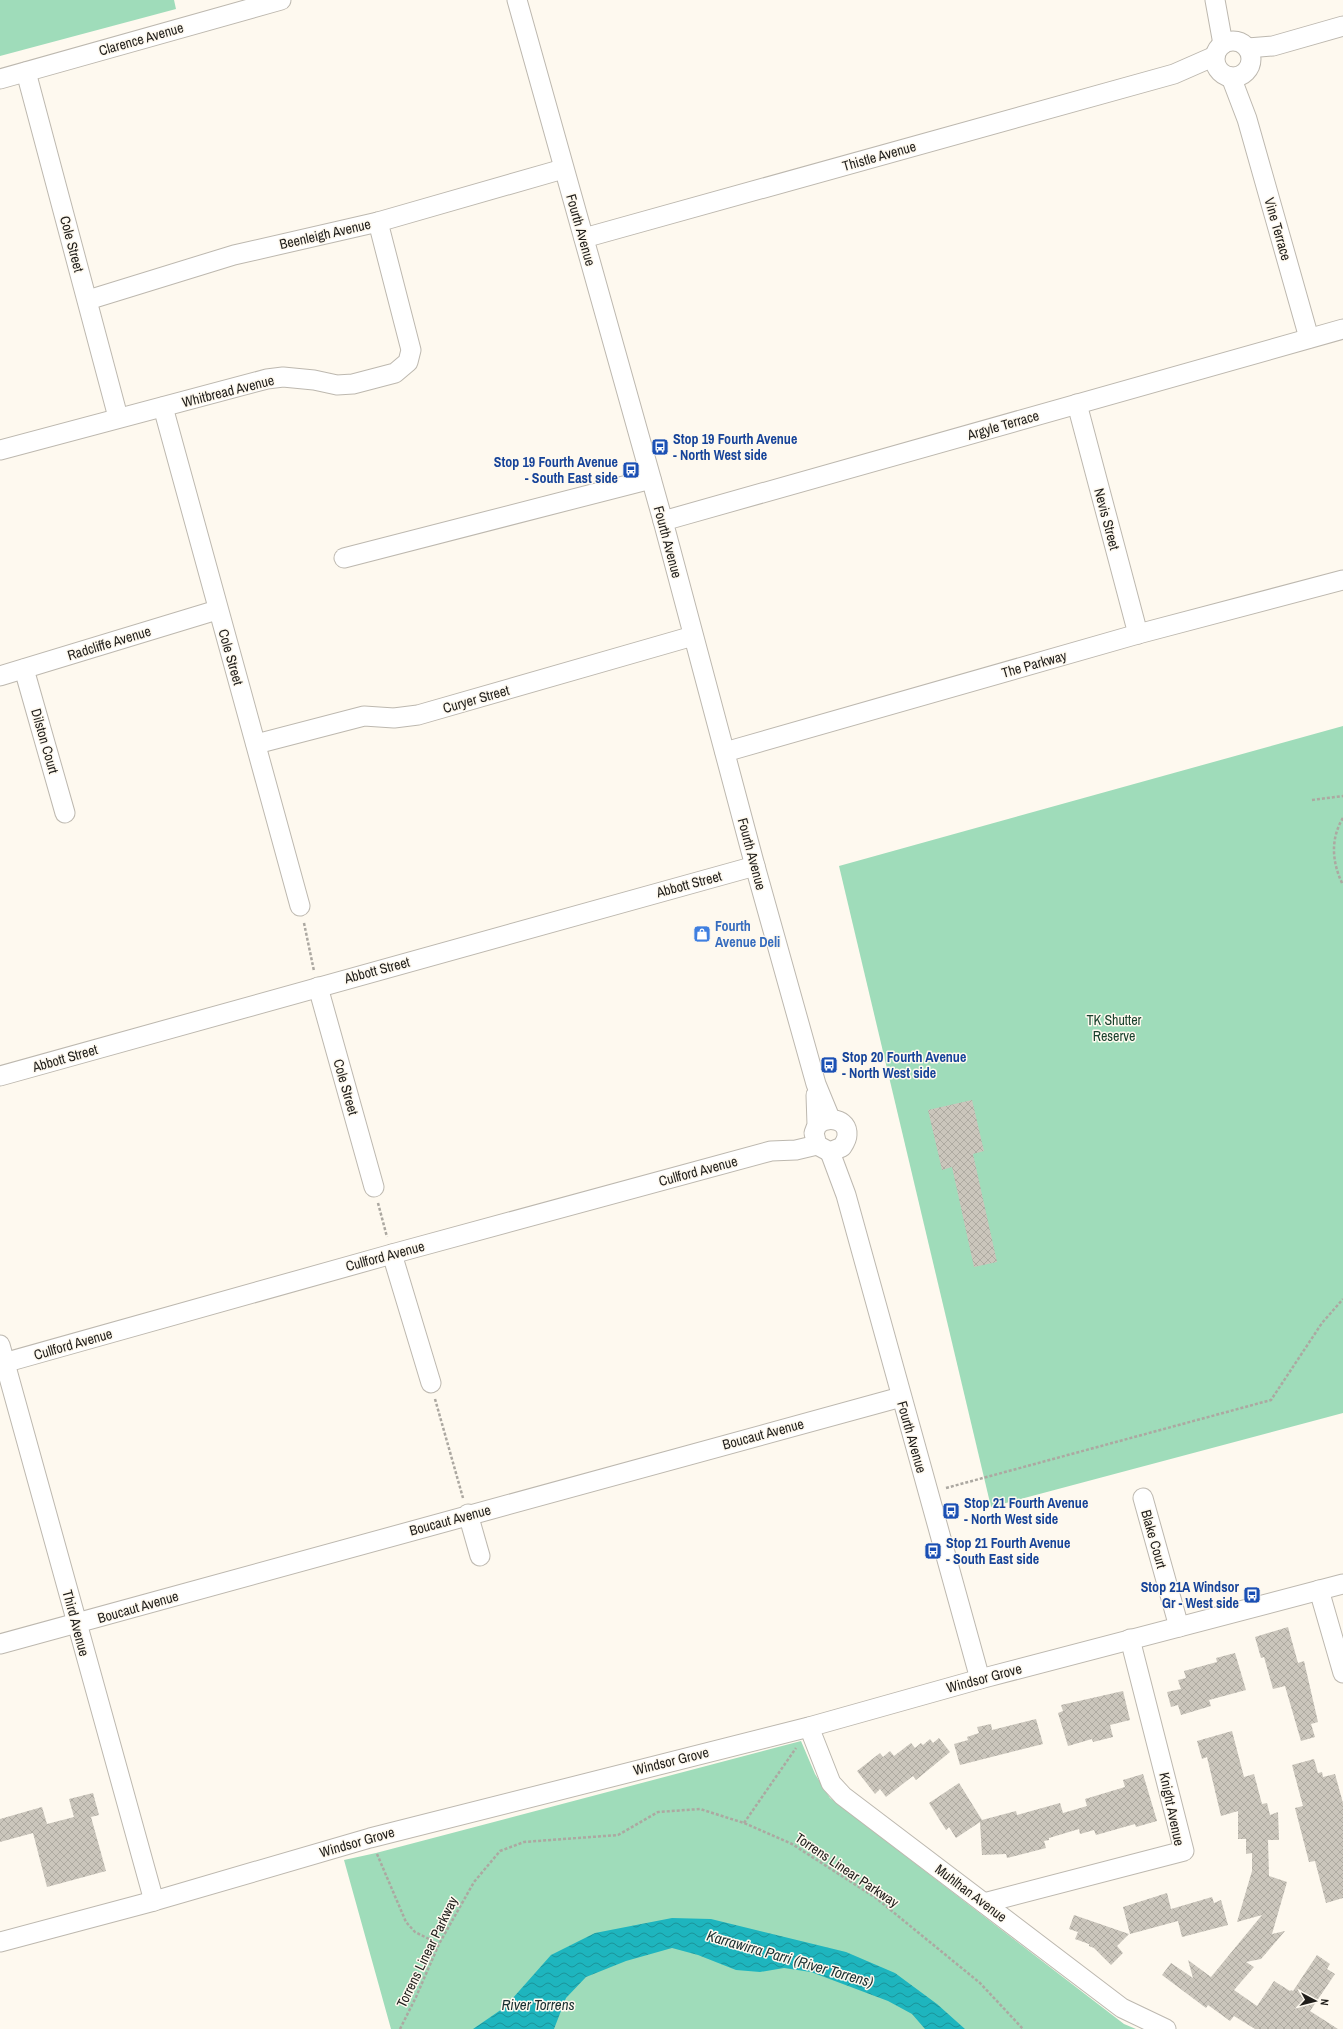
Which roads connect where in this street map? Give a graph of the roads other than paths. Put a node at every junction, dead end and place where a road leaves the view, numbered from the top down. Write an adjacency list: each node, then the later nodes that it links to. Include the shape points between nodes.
1 (281, 0): 3 (street, Clarence Avenue)
2 (517, 0): 9 (street, Fourth Avenue)
3 (262, 2): 7 (street, Clarence Avenue)
4 (1217, 6): 6 (street, Vine Terrace)
5 (1343, 26): 6 (street, Thistle Avenue)
6 (1234, 59): 11 (street, Thistle Avenue); 14 (street, Vine Terrace, via 1247,119)
7 (26, 72): 8 (street, Clarence Avenue); 12 (street, Cole Street)
8 (0, 79)
9 (563, 169): 10 (street, Beenleigh Avenue); 11 (street, Fourth Avenue)
10 (378, 222): 12 (street, Beenleigh Avenue, via 234,255); 16 (street, Whitbread Avenue, via 411,350 408,362 395,373 353,384 337,385 283,377)
11 (584, 238): 19 (street, Fourth Avenue)
12 (88, 300): 17 (street, Cole Street)
13 (1343, 329): 14 (street, Argyle Terrace)
14 (1309, 338): 15 (street, Argyle Terrace)
15 (1077, 404): 20 (street, Argyle Terrace); 24 (street, Nevis Street)
16 (163, 407): 17 (street, Whitbread Avenue); 23 (street, Cole Street)
17 (118, 417): 18 (street, Whitbread Avenue)
18 (0, 450)
19 (651, 479): 20 (street, Fourth Avenue); 21 (street)
20 (663, 521): 25 (street, Fourth Avenue)
21 (344, 558)
22 (1343, 580): 24 (street, The Parkway)
23 (217, 610): 26 (street, Radcliffe Avenue); 28 (street, Cole Street)
24 (1138, 634): 29 (street, The Parkway)
25 (693, 636): 28 (street, Curyer Street, via 418,715 394,718 364,716); 29 (street, Fourth Avenue)
26 (24, 669): 27 (street, Radcliffe Avenue); 30 (street, Dilston Court)
27 (0, 676)
28 (256, 744): 32 (street, Cole Street)
29 (726, 752): 31 (street, Fourth Avenue)
30 (65, 813)
31 (755, 866): 33 (street, Abbott Street); 35 (street, Fourth Avenue, via 816,1084)
32 (300, 906)
33 (318, 987): 34 (street, Abbott Street); 36 (street, Cole Street)
34 (0, 1076)
35 (825, 1137): 37 (street, Cullford Avenue, via 796,1150 771,1151); 41 (street, Fourth Avenue, via 846,1195)
36 (374, 1187)
37 (392, 1254): 39 (street, Cullford Avenue); 40 (street)
38 (0, 1345): 39 (street, Third Avenue)
39 (2, 1364): 47 (street, Third Avenue)
40 (431, 1383)
41 (901, 1397): 43 (street, Boucaut Avenue); 52 (street, Fourth Avenue)
42 (1143, 1498): 48 (street, Blake Court)
43 (468, 1514): 44 (street); 47 (street, Boucaut Avenue)
44 (480, 1556)
45 (1343, 1584): 46 (street, Windsor Grove)
46 (1320, 1590): 48 (street, Windsor Grove); 51 (street)
47 (76, 1624): 50 (street, Boucaut Avenue); 54 (street, Third Avenue)
48 (1179, 1626): 49 (street, Windsor Grove)
49 (1130, 1639): 52 (street, Windsor Grove); 55 (street, Knight Avenue, via 1184,1851)
50 (0, 1644)
51 (1343, 1673)
52 (980, 1678): 53 (street, Windsor Grove)
53 (809, 1727): 54 (street, Windsor Grove, via 370,1838); 55 (street, Muhlhan Avenue, via 831,1783 843,1796)
54 (154, 1901): 56 (street, Windsor Grove)
55 (984, 1903): 57 (street, Muhlhan Avenue, via 1122,2008)
56 (0, 1942)
57 (1166, 2029)

